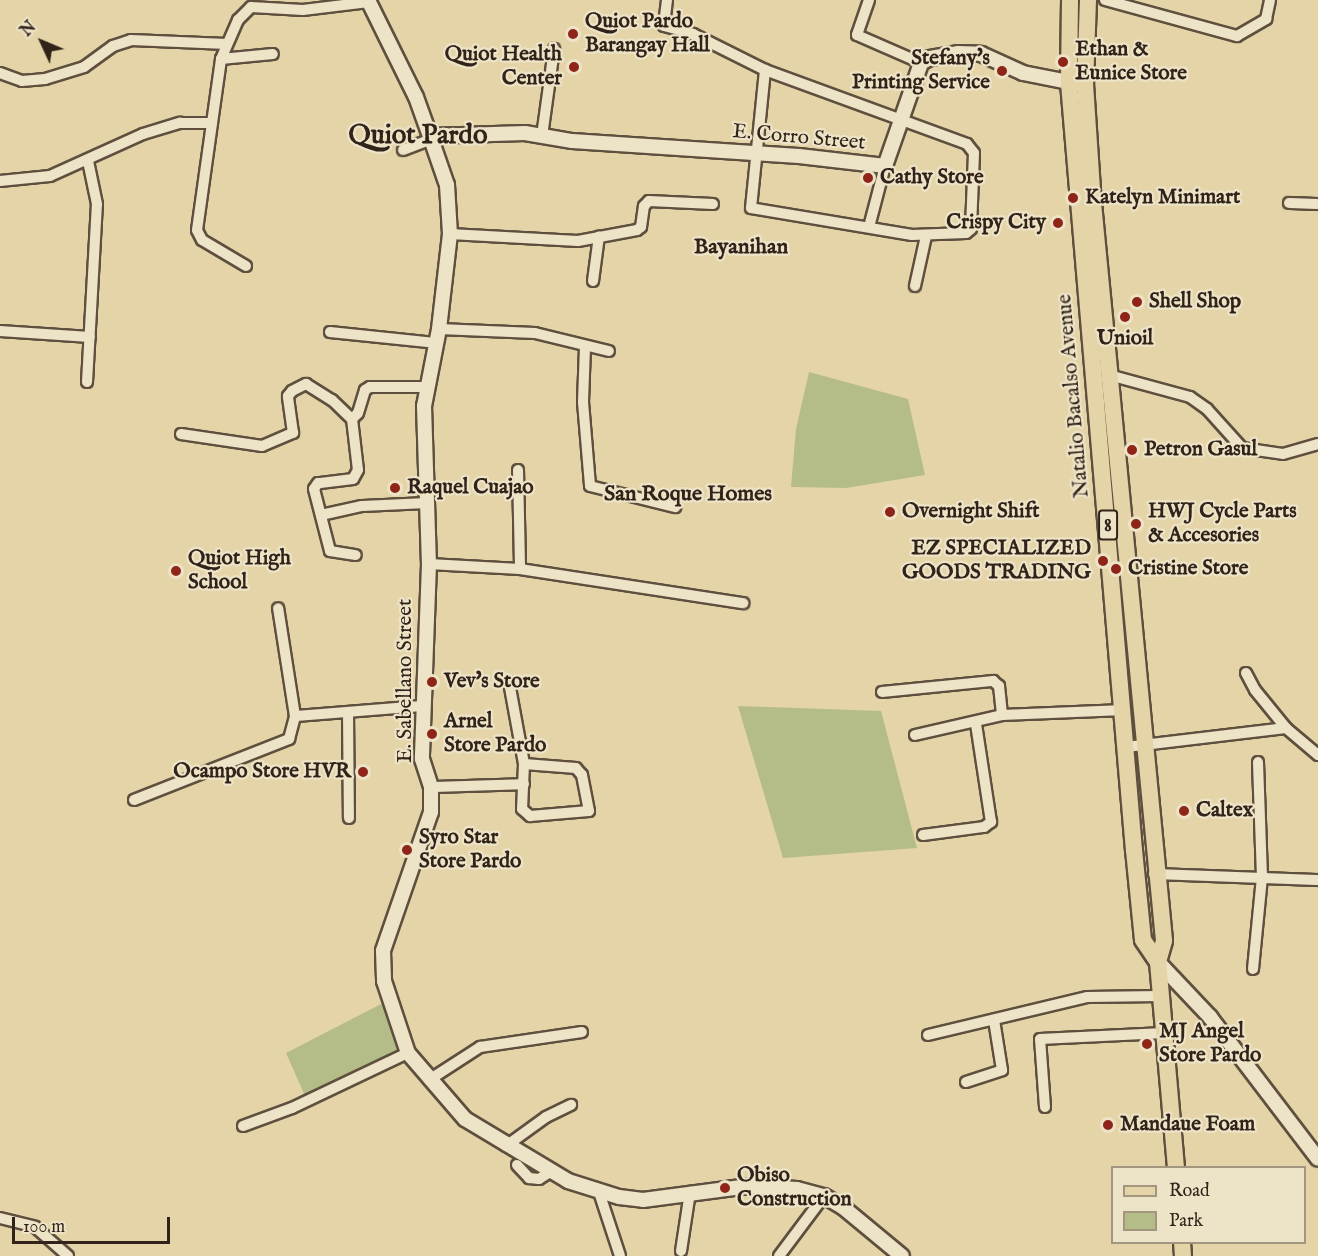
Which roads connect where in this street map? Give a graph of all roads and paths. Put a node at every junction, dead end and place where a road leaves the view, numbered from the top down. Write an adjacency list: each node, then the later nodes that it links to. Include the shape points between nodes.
1 (667, 0): 13 (street, via 664,26 693,34)
2 (869, 0): 12 (street, via 857,34)
3 (1070, 0): 15 (main road, Natalio Bacalso Avenue / 8)
4 (1088, 0): 15 (main road, Natalio Bacalso Avenue / 8)
5 (1106, 0): 6 (street, via 1237,36 1266,20)
6 (1270, 0)
7 (369, 1): 8 (street, via 303,10 251,7 242,12); 19 (street, E. Sabellano Street, via 416,97)
8 (227, 44): 11 (street); 14 (street, via 131,40 113,46 84,67 45,79 22,81)
9 (554, 49): 18 (street)
10 (273, 54): 11 (street)
11 (221, 59): 17 (street)
12 (921, 63): 15 (street, via 958,53 981,54 1023,74); 16 (street, E. Corro Street)
13 (765, 70): 16 (street); 21 (street)
14 (0, 72)
15 (1077, 84): 41 (main road, Natalio Bacalso Avenue / 8); 60 (main road, Natalio Bacalso Avenue / 8)
16 (900, 120): 23 (street, E. Corro Street); 31 (street, via 967,144 974,153 971,229 966,233)
17 (212, 123): 22 (street, via 180,123 142,134); 32 (street, via 197,230 202,240)
18 (542, 136): 19 (street, E. Corro Street, via 525,132); 21 (street, E. Corro Street)
19 (431, 138): 20 (street); 29 (street, E. Sabellano Street, via 447,185)
20 (404, 150)
21 (757, 155): 23 (street, E. Corro Street); 28 (street, via 751,208)
22 (88, 161): 24 (street, via 50,176); 38 (street, via 97,204)
23 (885, 166): 28 (street)
24 (0, 181)
25 (1290, 203): 27 (street)
26 (714, 204): 30 (street, via 649,201 644,206 641,227 632,232)
27 (1318, 204)
28 (869, 227): 31 (street)
29 (450, 234): 30 (street, via 578,241); 37 (street, E. Sabellano Street)
30 (599, 236): 33 (street)
31 (926, 236): 34 (street)
32 (246, 266)
33 (593, 281)
34 (915, 286)
35 (0, 331): 38 (street)
36 (330, 332): 37 (street)
37 (438, 336): 39 (street, via 535,333); 43 (street, E. Sabellano Street)
38 (90, 337): 42 (street)
39 (585, 347): 40 (street); 49 (street, via 583,402 590,486)
40 (609, 351)
41 (1108, 375): 46 (street, via 1190,397 1207,409 1242,448 1283,454); 67 (main road, Natalio Bacalso Avenue / 8)
42 (87, 382)
43 (426, 387): 44 (street, via 370,387 364,390 358,413); 48 (street, E. Sabellano Street)
44 (352, 419): 45 (street, via 306,384 288,396 294,430 290,435 262,446); 50 (street, via 357,476 315,485)
45 (181, 434)
46 (1318, 444)
47 (518, 470): 53 (street)
48 (427, 503): 50 (street, via 362,506); 52 (street, E. Sabellano Street)
49 (675, 507)
50 (321, 515): 51 (street, via 330,551)
51 (356, 555)
52 (429, 564): 53 (street); 59 (street, E. Sabellano Street)
53 (520, 568): 54 (street)
54 (743, 603)
55 (278, 608): 63 (street)
56 (1246, 673): 65 (street)
57 (509, 682): 71 (street)
58 (882, 692): 62 (street, via 993,681 999,686)
59 (423, 706): 61 (street); 73 (street, E. Sabellano Street, via 422,759)
60 (1124, 710): 62 (street); 68 (main road, Natalio Bacalso Avenue / 8)
61 (348, 712): 63 (street); 75 (street)
62 (1002, 715): 64 (street)
63 (295, 716): 74 (street, via 289,739)
64 (976, 724): 66 (street); 76 (street, via 991,822 984,827)
65 (1286, 728): 67 (street); 69 (street)
66 (915, 735)
67 (1144, 744): 68 (street); 77 (main road, Natalio Bacalso Avenue / 8)
68 (1126, 747): 80 (main road, Natalio Bacalso Avenue / 8, via 1143,940)
69 (1318, 755)
70 (1258, 762): 78 (street)
71 (524, 764): 72 (street); 72 (street, via 576,768 582,775 589,811 530,816 522,809)
72 (524, 784): 73 (street)
73 (431, 787): 87 (street, E. Sabellano Street, via 431,812 383,951 384,981)
74 (134, 800)
75 (348, 818)
76 (923, 835)
77 (1154, 874): 78 (street); 80 (main road, Natalio Bacalso Avenue / 8, via 1164,941)
78 (1262, 877): 79 (street); 81 (street)
79 (1318, 880)
80 (1158, 962): 82 (main road, Natalio Bacalso Avenue / 8); 94 (street, via 1210,1017)
81 (1253, 969)
82 (1160, 996): 83 (street, via 1087,998); 85 (main road, Natalio Bacalso Avenue / 8)
83 (994, 1020): 86 (street); 89 (street, via 1002,1070)
84 (582, 1032): 88 (street, via 480,1047)
85 (1164, 1033): 91 (street, via 1040,1039); 96 (main road, Natalio Bacalso Avenue / 8)
86 (928, 1035)
87 (408, 1053): 88 (street, E. Sabellano Street); 92 (street, via 299,1105)
88 (429, 1080): 93 (street, E. Sabellano Street, via 465,1119)
89 (966, 1082)
90 (571, 1105): 93 (street, via 546,1117)
91 (1045, 1107)
92 (243, 1126)
93 (506, 1146): 97 (street, E. Sabellano Street)
94 (1318, 1158)
95 (517, 1166): 97 (street, via 530,1178)
96 (1176, 1166)
97 (550, 1172): 98 (street, E. Sabellano Street)
98 (598, 1192): 99 (street, E. Sabellano Street, via 643,1200); 104 (street)
99 (690, 1192): 100 (street, E. Sabellano Street, via 763,1185); 102 (street)
100 (824, 1196): 105 (street); 106 (street, E. Sabellano Street)
101 (0, 1218): 103 (street, via 35,1227)
102 (681, 1251)
103 (68, 1256)
104 (620, 1256)
105 (780, 1256)
106 (902, 1256)

